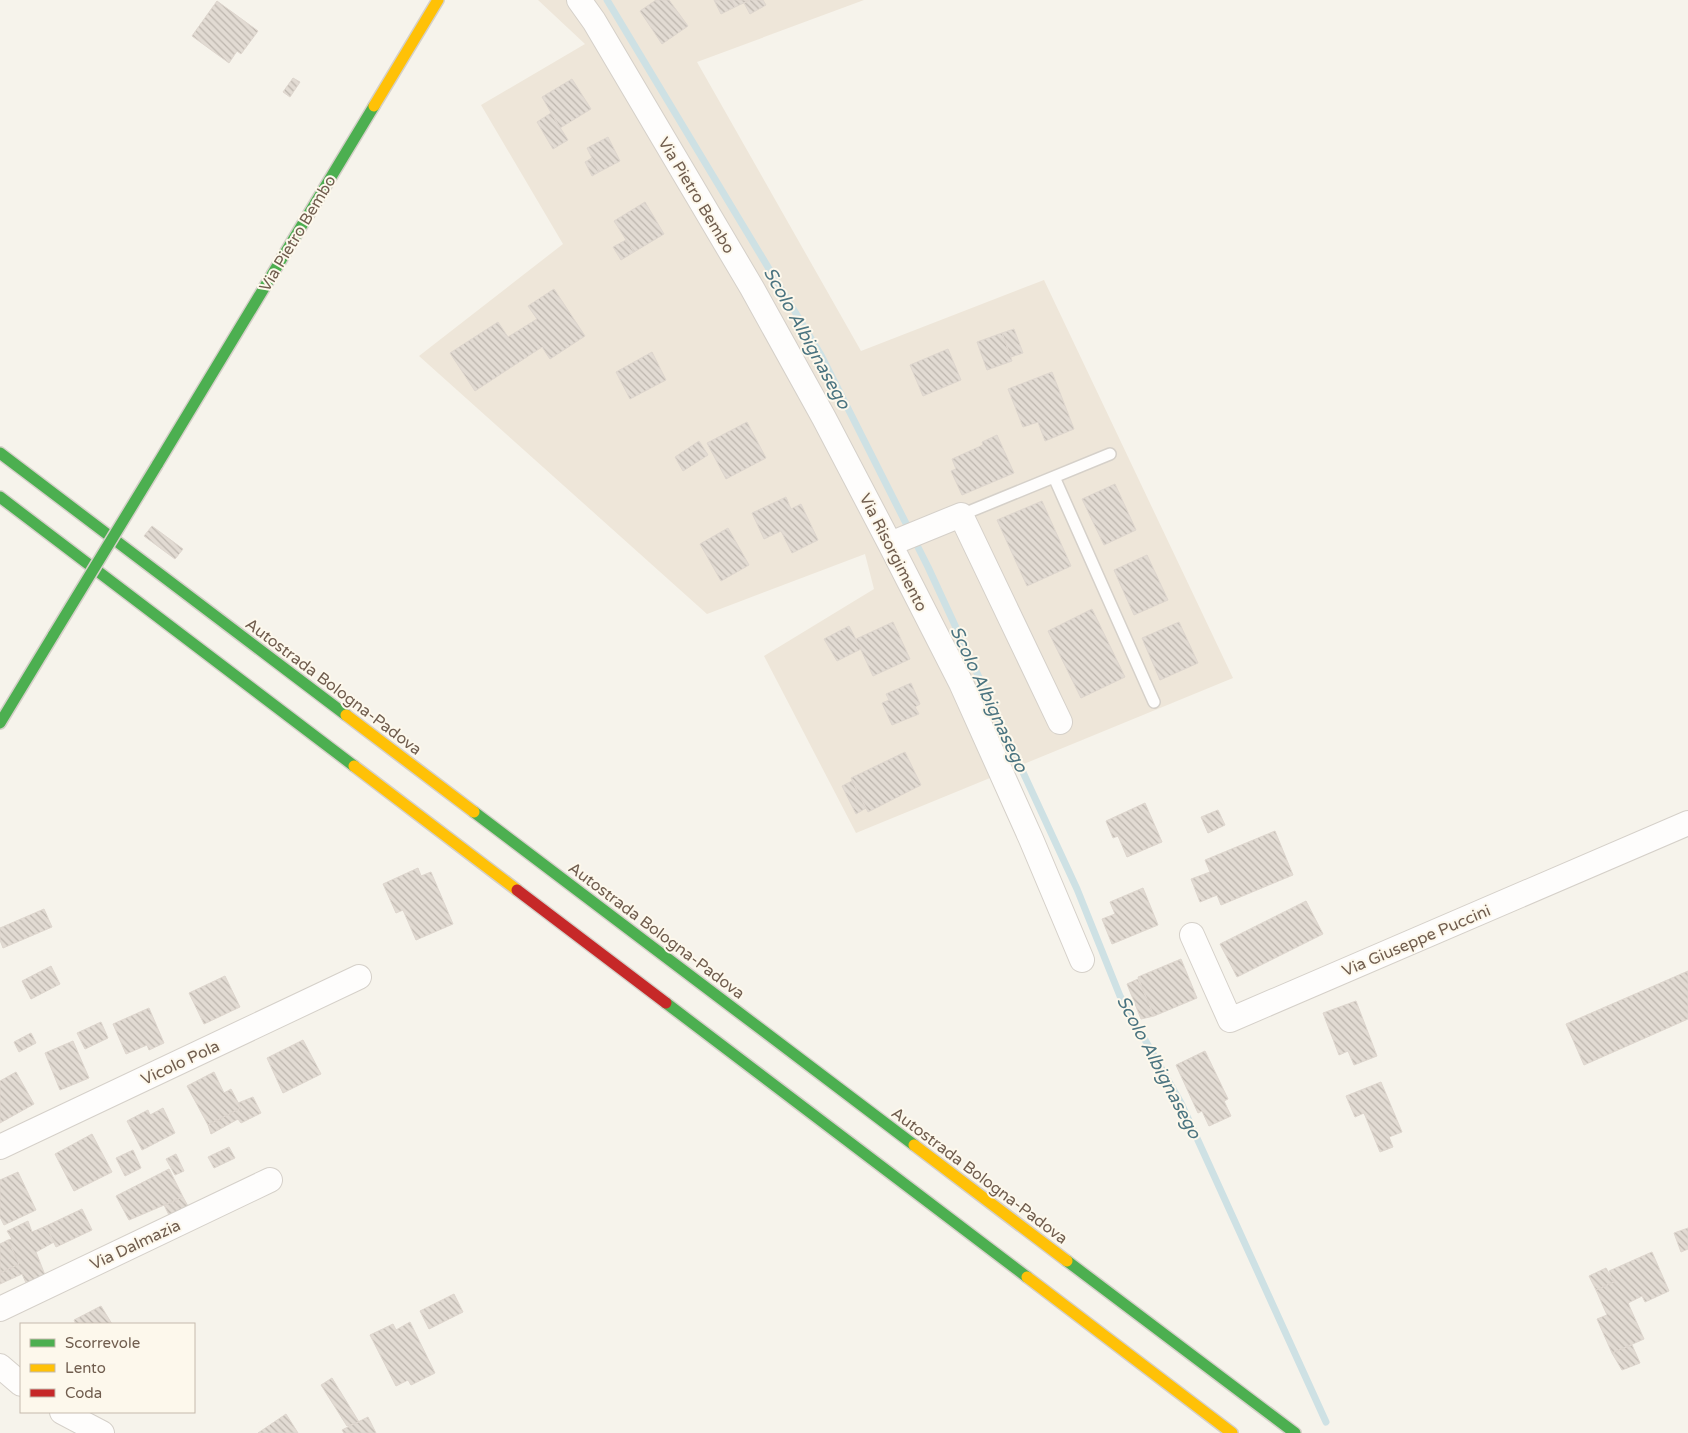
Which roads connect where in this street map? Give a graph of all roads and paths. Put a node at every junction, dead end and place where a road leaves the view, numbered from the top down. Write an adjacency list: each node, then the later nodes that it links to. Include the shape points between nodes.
1 (438, 0): 12 (main road, Via Pietro Bembo, bridge)
2 (579, 0): 3 (street, Via Pietro Bembo)
3 (752, 288): 9 (street, Via Risorgimento, via 824,418)
4 (0, 453): 25 (main road, Autostrada Bologna-Padova)
5 (1110, 454): 6 (lane)
6 (1054, 477): 8 (lane); 10 (lane)
7 (0, 498): 24 (main road)
8 (961, 515): 9 (street); 11 (street)
9 (904, 538): 15 (street, Via Risorgimento, via 962,683)
10 (1154, 702)
11 (1060, 722)
12 (0, 723)
13 (1688, 823): 14 (street, Via Giuseppe Puccini, via 1230,1020)
14 (1192, 935)
15 (1082, 960)
16 (359, 977): 17 (street, Vicolo Pola)
17 (0, 1148)
18 (270, 1180): 19 (street, Via Dalmazia)
19 (0, 1308)
20 (0, 1366): 21 (street)
21 (20, 1383)
22 (64, 1413): 23 (street)
23 (102, 1433)
24 (1232, 1433)
25 (1295, 1433)

